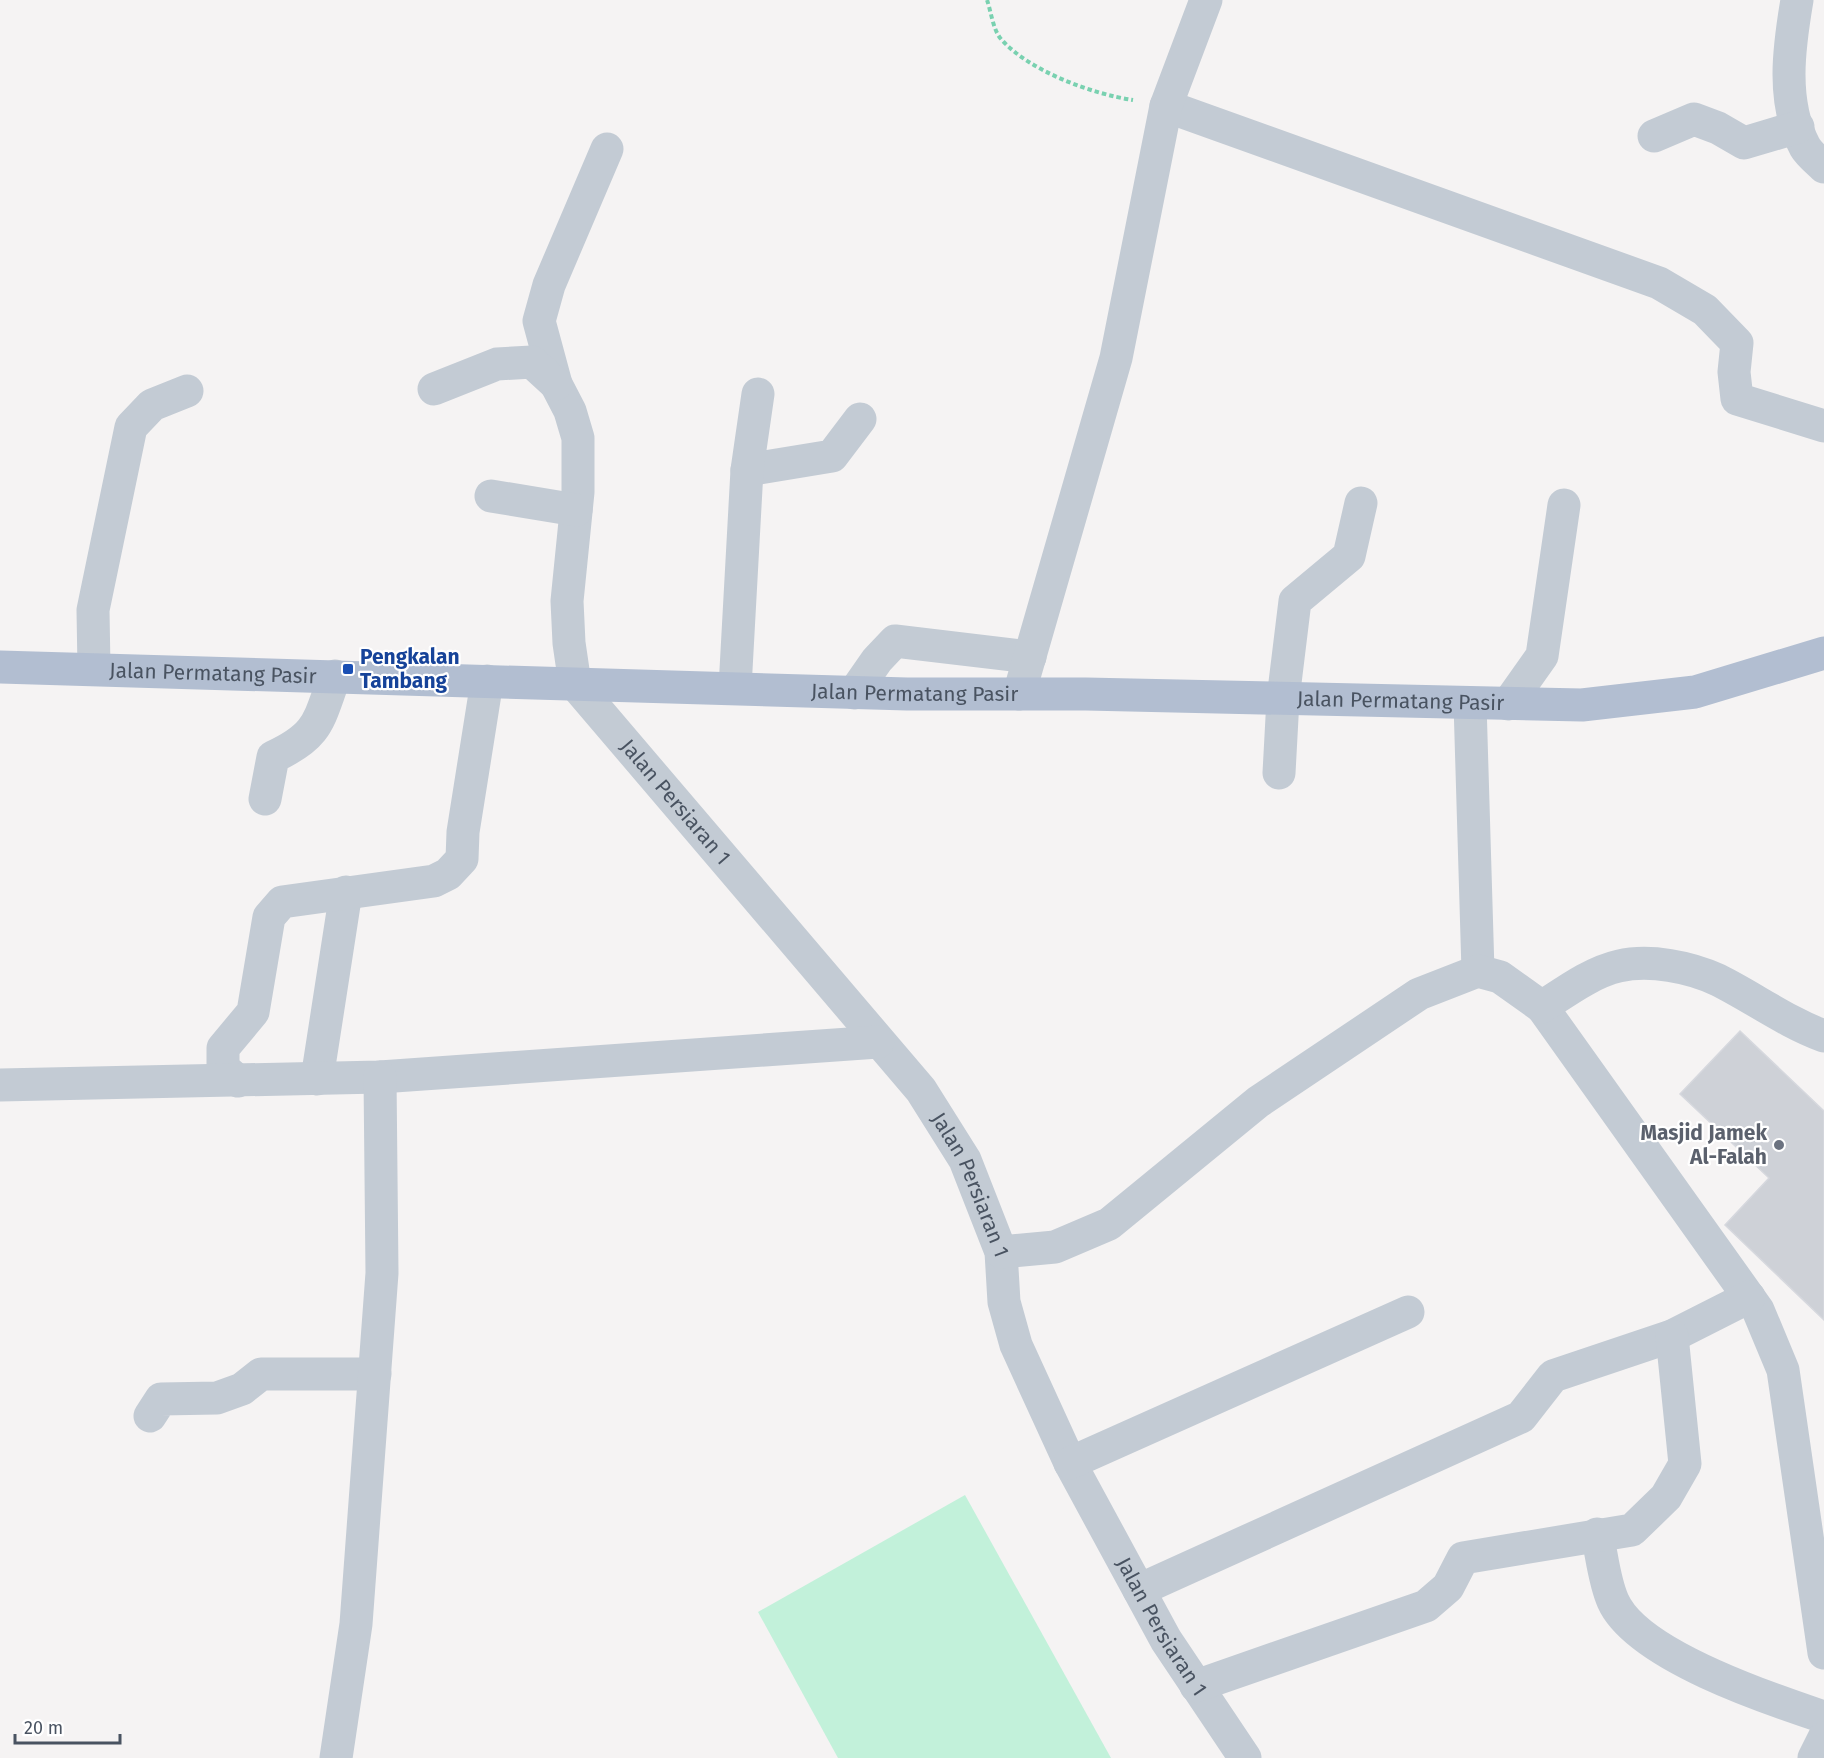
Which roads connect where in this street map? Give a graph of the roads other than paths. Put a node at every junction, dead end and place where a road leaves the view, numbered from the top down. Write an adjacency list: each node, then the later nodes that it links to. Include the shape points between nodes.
1 (1206, 0): 3 (street)
2 (1797, 0): 4 (street, via 1788,52 1793,114)
3 (1166, 106): 13 (street, via 1659,283 1705,310 1737,344 1737,399); 20 (street, via 1116,358)
4 (1798, 127): 5 (street, via 1744,143 1694,119); 7 (street, via 1805,148)
5 (1654, 136)
6 (607, 149): 8 (street, via 549,285 539,321)
7 (1824, 167)
8 (556, 384): 9 (street, via 532,362 497,364); 18 (street, via 578,438)
9 (434, 389)
10 (188, 391): 22 (street, via 152,405 131,427 93,609)
11 (758, 394): 14 (street)
12 (860, 419): 14 (street, via 832,456)
13 (1824, 426)
14 (747, 470): 26 (street)
15 (491, 496): 18 (street)
16 (1361, 503): 29 (street, via 1349,556 1295,601)
17 (1564, 505): 31 (street, via 1542,656)
18 (576, 510): 25 (street, via 567,601)
19 (1824, 653): 31 (main road, Jalan Permatang Pasir, via 1695,692 1582,705)
20 (1030, 657): 27 (street, via 895,641); 28 (street)
21 (0, 667): 22 (main road, Jalan Permatang Pasir)
22 (94, 669): 23 (main road, Jalan Permatang Pasir)
23 (334, 676): 24 (main road, Jalan Permatang Pasir); 33 (street, via 315,728 299,745 273,757)
24 (487, 681): 25 (main road, Jalan Permatang Pasir); 34 (street, via 462,859 448,874 434,881)
25 (575, 684): 26 (main road, Jalan Permatang Pasir); 38 (street, Jalan Persiaran 1)
26 (735, 688): 27 (main road, Jalan Permatang Pasir)
27 (854, 693): 28 (main road, Jalan Permatang Pasir)
28 (1019, 694): 29 (main road, Jalan Permatang Pasir)
29 (1283, 699): 30 (main road, Jalan Permatang Pasir); 32 (street)
30 (1470, 703): 31 (main road, Jalan Permatang Pasir); 35 (street)
31 (1508, 704)
32 (1279, 773)
33 (265, 799)
34 (346, 892): 40 (street); 41 (street, via 282,902 269,917 253,1012 223,1047 223,1068)
35 (1478, 971): 36 (street, via 1500,977); 43 (street, via 1419,994 1258,1102 1109,1224 1055,1247)
36 (1542, 1007): 37 (street, via 1572,986 1619,966 1678,965 1718,980 1796,1026); 44 (street)
37 (1824, 1036)
38 (878, 1042): 39 (street); 43 (street, Jalan Persiaran 1, via 921,1090 964,1160)
39 (380, 1077): 40 (street); 47 (street, via 382,1273)
40 (317, 1079): 41 (street)
41 (238, 1081): 42 (street)
42 (0, 1085)
43 (1001, 1252): 49 (street, Jalan Persiaran 1, via 1004,1302 1016,1345)
44 (1749, 1297): 46 (street); 52 (street, via 1783,1370)
45 (1408, 1312): 49 (street)
46 (1672, 1336): 50 (street, via 1684,1464 1666,1497 1632,1530); 51 (street, via 1553,1376 1521,1417)
47 (375, 1374): 48 (street, via 261,1374 242,1389 217,1398 161,1399); 56 (street, via 356,1624)
48 (150, 1416)
49 (1070, 1463): 51 (street, Jalan Persiaran 1)
50 (1596, 1534): 53 (street, via 1463,1558 1448,1587 1426,1606); 54 (street, via 1613,1602 1635,1630 1663,1650 1747,1689)
51 (1139, 1590): 53 (street, Jalan Persiaran 1)
52 (1824, 1653)
53 (1196, 1686): 57 (street, Jalan Persiaran 1)
54 (1824, 1717)
55 (1824, 1738): 58 (street)
56 (336, 1758)
57 (1245, 1758)
58 (1814, 1758)

